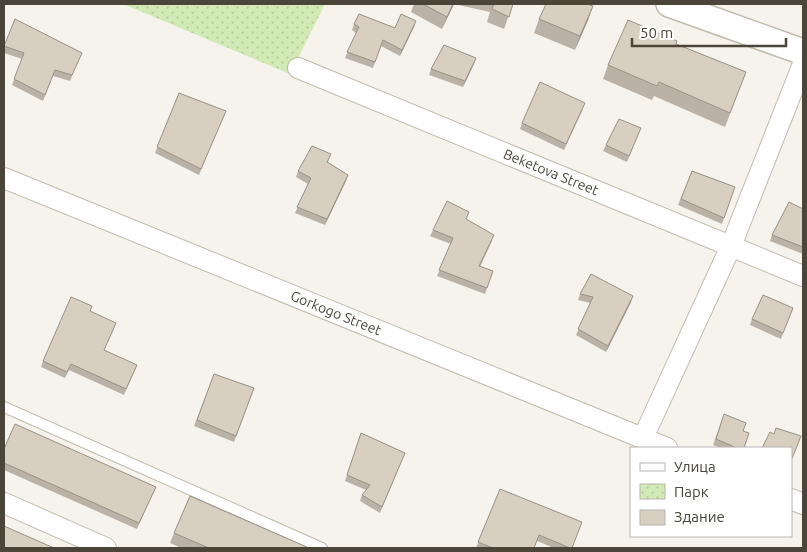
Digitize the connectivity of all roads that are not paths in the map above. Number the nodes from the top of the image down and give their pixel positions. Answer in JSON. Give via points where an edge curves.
{"nodes":[{"id":1,"x":669,"y":4,"type":"edge"},
{"id":2,"x":803,"y":52,"type":"edge"},
{"id":3,"x":803,"y":64,"type":"edge"},
{"id":4,"x":298,"y":68,"type":"dead end"},
{"id":5,"x":4,"y":178,"type":"edge"},
{"id":6,"x":731,"y":246,"type":"junction"},
{"id":7,"x":803,"y":276,"type":"edge"},
{"id":8,"x":4,"y":408,"type":"edge"},
{"id":9,"x":643,"y":438,"type":"junction"},
{"id":10,"x":665,"y":447,"type":"edge"},
{"id":11,"x":4,"y":503,"type":"edge"},
{"id":12,"x":106,"y":548,"type":"edge"},
{"id":13,"x":322,"y":548,"type":"edge"}],
"edges":[{"from":1,"to":2,"type":"street"},
{"from":3,"to":6,"type":"street"},
{"from":4,"to":6,"type":"street","name":"Beketova Street"},
{"from":5,"to":9,"type":"street","name":"Gorkogo Street"},
{"from":6,"to":7,"type":"street","name":"Beketova Street"},
{"from":6,"to":9,"type":"street"},
{"from":8,"to":13,"type":"lane"},
{"from":9,"to":10,"type":"street","name":"Gorkogo Street"},
{"from":11,"to":12,"type":"street"}]}
